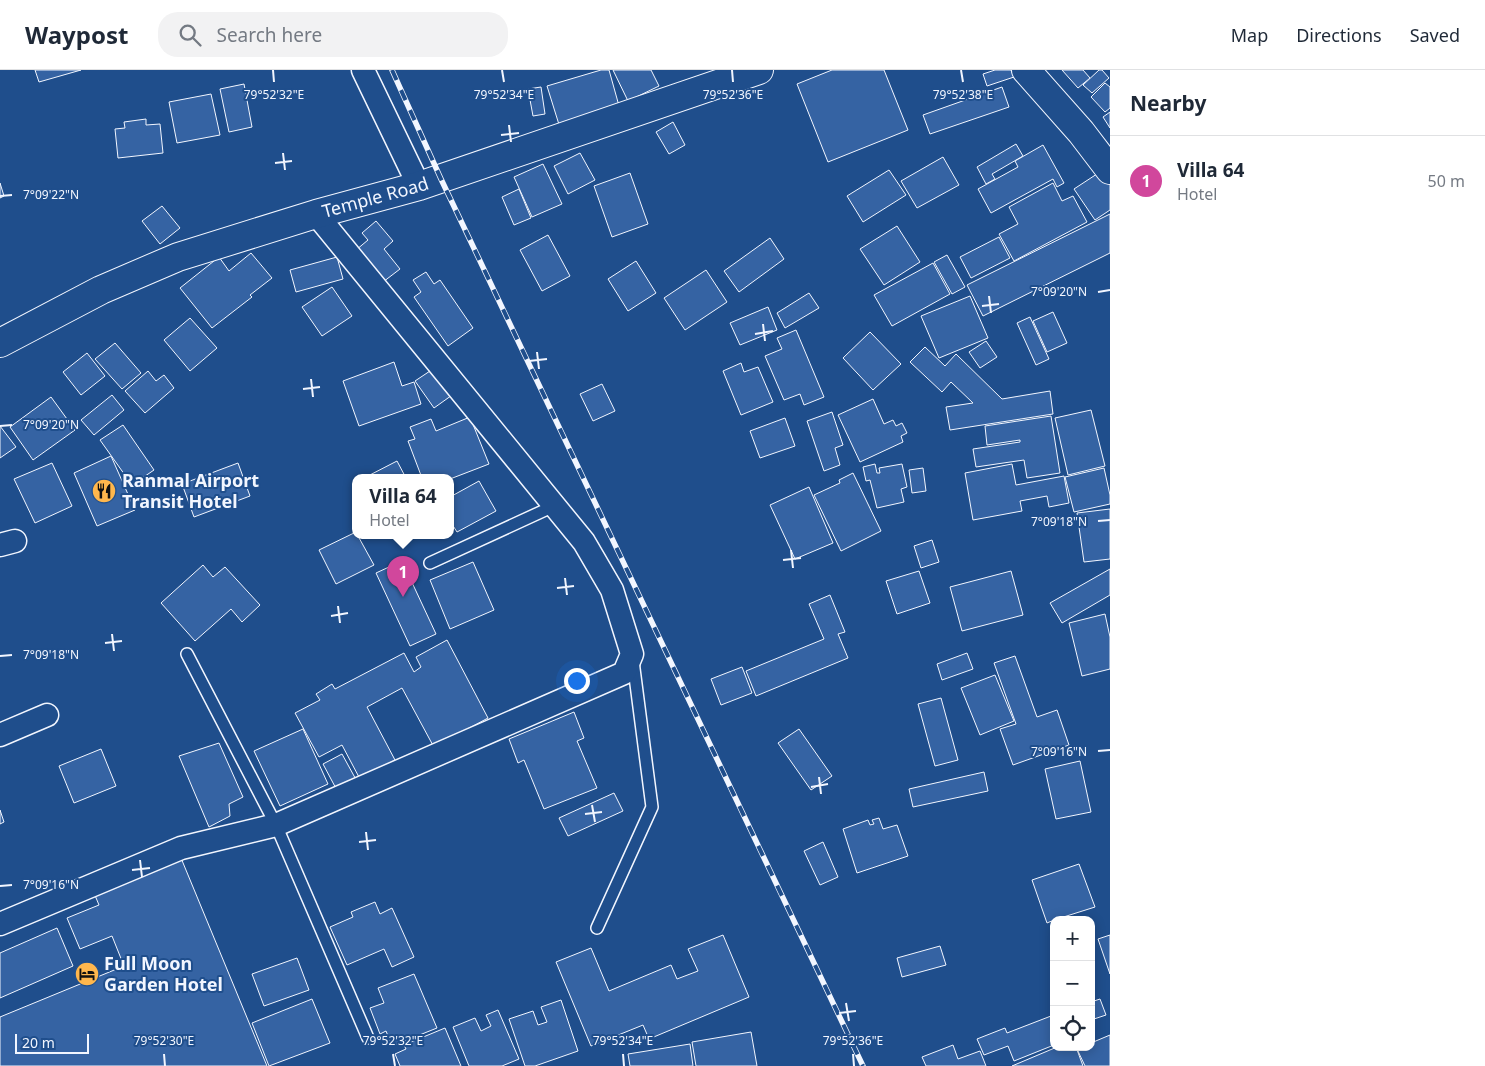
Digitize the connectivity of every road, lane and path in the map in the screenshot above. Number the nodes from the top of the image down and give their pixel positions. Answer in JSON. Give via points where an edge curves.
{"nodes":[{"id":1,"x":363,"y":70,"type":"edge"},
{"id":2,"x":759,"y":70,"type":"edge"},
{"id":3,"x":1026,"y":70,"type":"edge"},
{"id":4,"x":1110,"y":170,"type":"edge"},
{"id":5,"x":419,"y":186,"type":"junction"},
{"id":6,"x":316,"y":214,"type":"junction"},
{"id":7,"x":0,"y":343,"type":"edge"},
{"id":8,"x":554,"y":506,"type":"junction"},
{"id":9,"x":430,"y":563,"type":"dead end"},
{"id":10,"x":187,"y":654,"type":"dead end"},
{"id":11,"x":632,"y":654,"type":"junction"},
{"id":12,"x":47,"y":716,"type":"dead end"},
{"id":13,"x":0,"y":735,"type":"edge"},
{"id":14,"x":276,"y":825,"type":"junction"},
{"id":15,"x":0,"y":924,"type":"edge"},
{"id":16,"x":597,"y":928,"type":"dead end"},
{"id":17,"x":368,"y":1038,"type":"dead end"}],
"edges":[{"from":1,"to":5,"type":"street"},
{"from":2,"to":5,"type":"street","name":"Temple Road"},
{"from":3,"to":4,"type":"street"},
{"from":5,"to":6,"type":"street","name":"Temple Road"},
{"from":6,"to":7,"type":"street","name":"Temple Road","via":[[178,256],[101,290]]},
{"from":6,"to":8,"type":"street"},
{"from":8,"to":9,"type":"lane"},
{"from":8,"to":11,"type":"street","via":[[584,542],[612,590]]},
{"from":10,"to":14,"type":"lane"},
{"from":11,"to":14,"type":"street","via":[[624,673]]},
{"from":11,"to":16,"type":"lane","via":[[652,807]]},
{"from":12,"to":13,"type":"street"},
{"from":14,"to":15,"type":"street","via":[[181,848]]},
{"from":14,"to":17,"type":"lane"}]}
